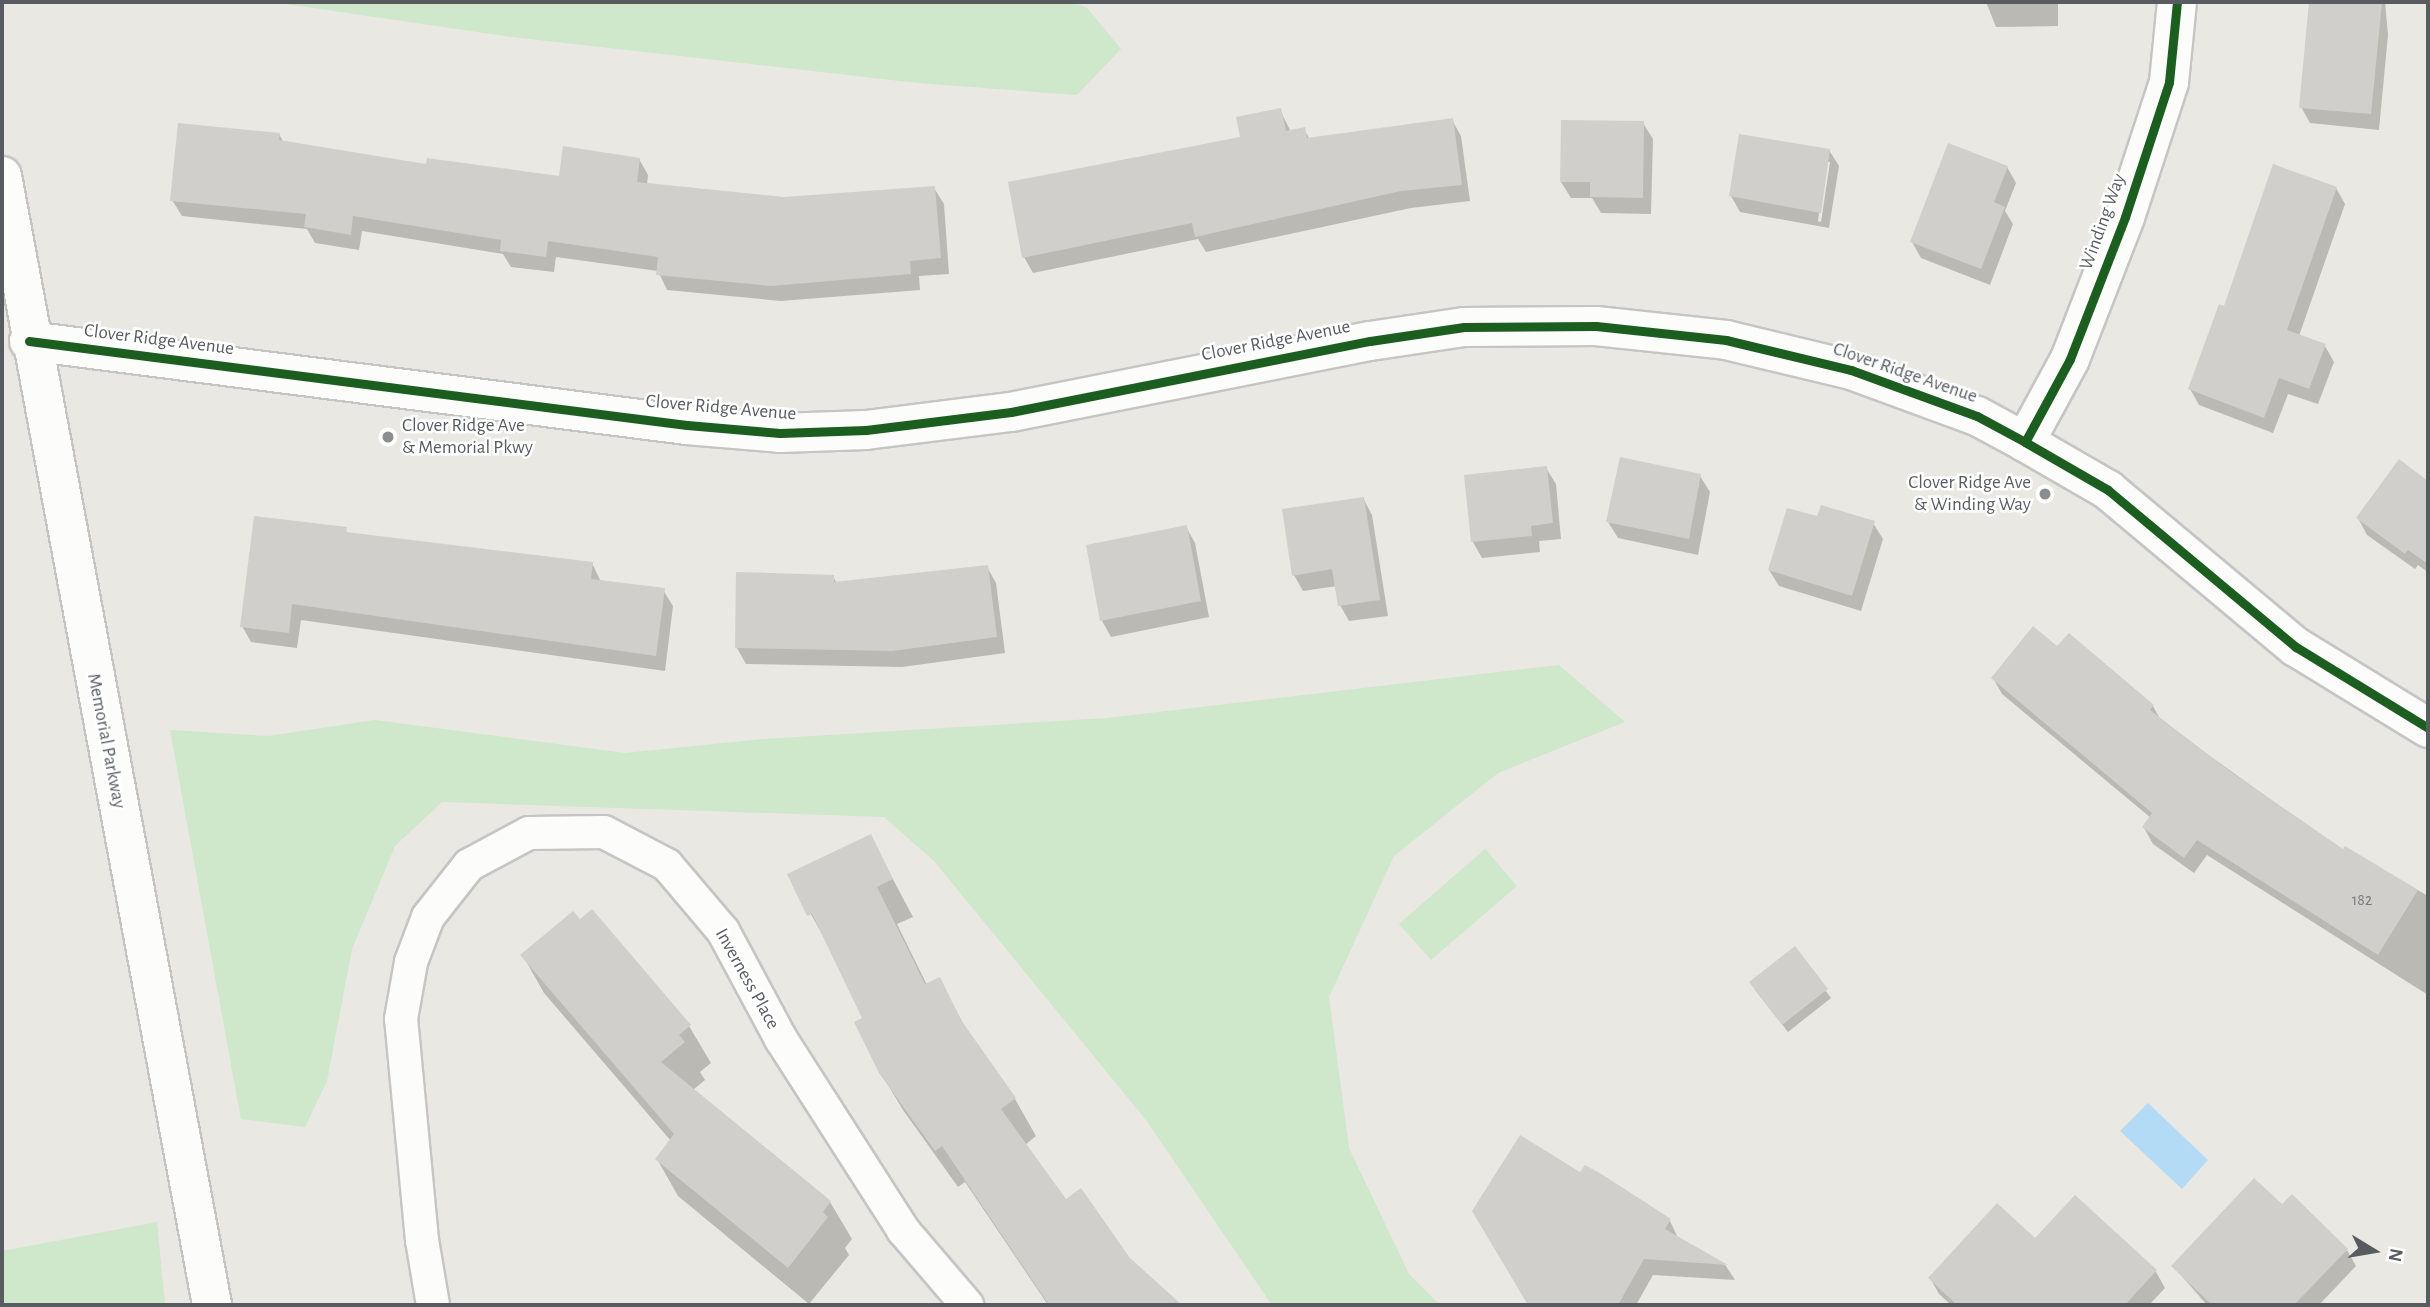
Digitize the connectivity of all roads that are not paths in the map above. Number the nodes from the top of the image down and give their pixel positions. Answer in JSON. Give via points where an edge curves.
{"nodes":[{"id":1,"x":2177,"y":2,"type":"edge"},
{"id":2,"x":2,"y":176,"type":"edge"},
{"id":3,"x":29,"y":341,"type":"junction"},
{"id":4,"x":2025,"y":442,"type":"junction"},
{"id":5,"x":2428,"y":728,"type":"edge"},
{"id":6,"x":212,"y":1305,"type":"edge"},
{"id":7,"x":433,"y":1305,"type":"edge"},
{"id":8,"x":967,"y":1305,"type":"edge"}],
"edges":[{"from":1,"to":4,"type":"street","name":"Winding Way","via":[[2169,82],[2125,217],[2070,359]]},
{"from":2,"to":3,"type":"street","name":"Memorial Parkway"},
{"from":3,"to":4,"type":"street","name":"Clover Ridge Avenue","via":[[780,433],[866,430],[1011,412],[1370,341],[1464,327],[1596,326],[1726,340],[1851,370],[1977,416]]},
{"from":3,"to":6,"type":"street","name":"Memorial Parkway"},
{"from":4,"to":5,"type":"street","name":"Clover Ridge Avenue","via":[[2108,490],[2295,647]]},
{"from":7,"to":8,"type":"lane","name":"Inverness Place","via":[[422,1240],[401,1019],[411,961],[428,917],[470,865],[529,833],[604,832],[667,865],[723,931],[781,1039],[888,1208]]}]}
